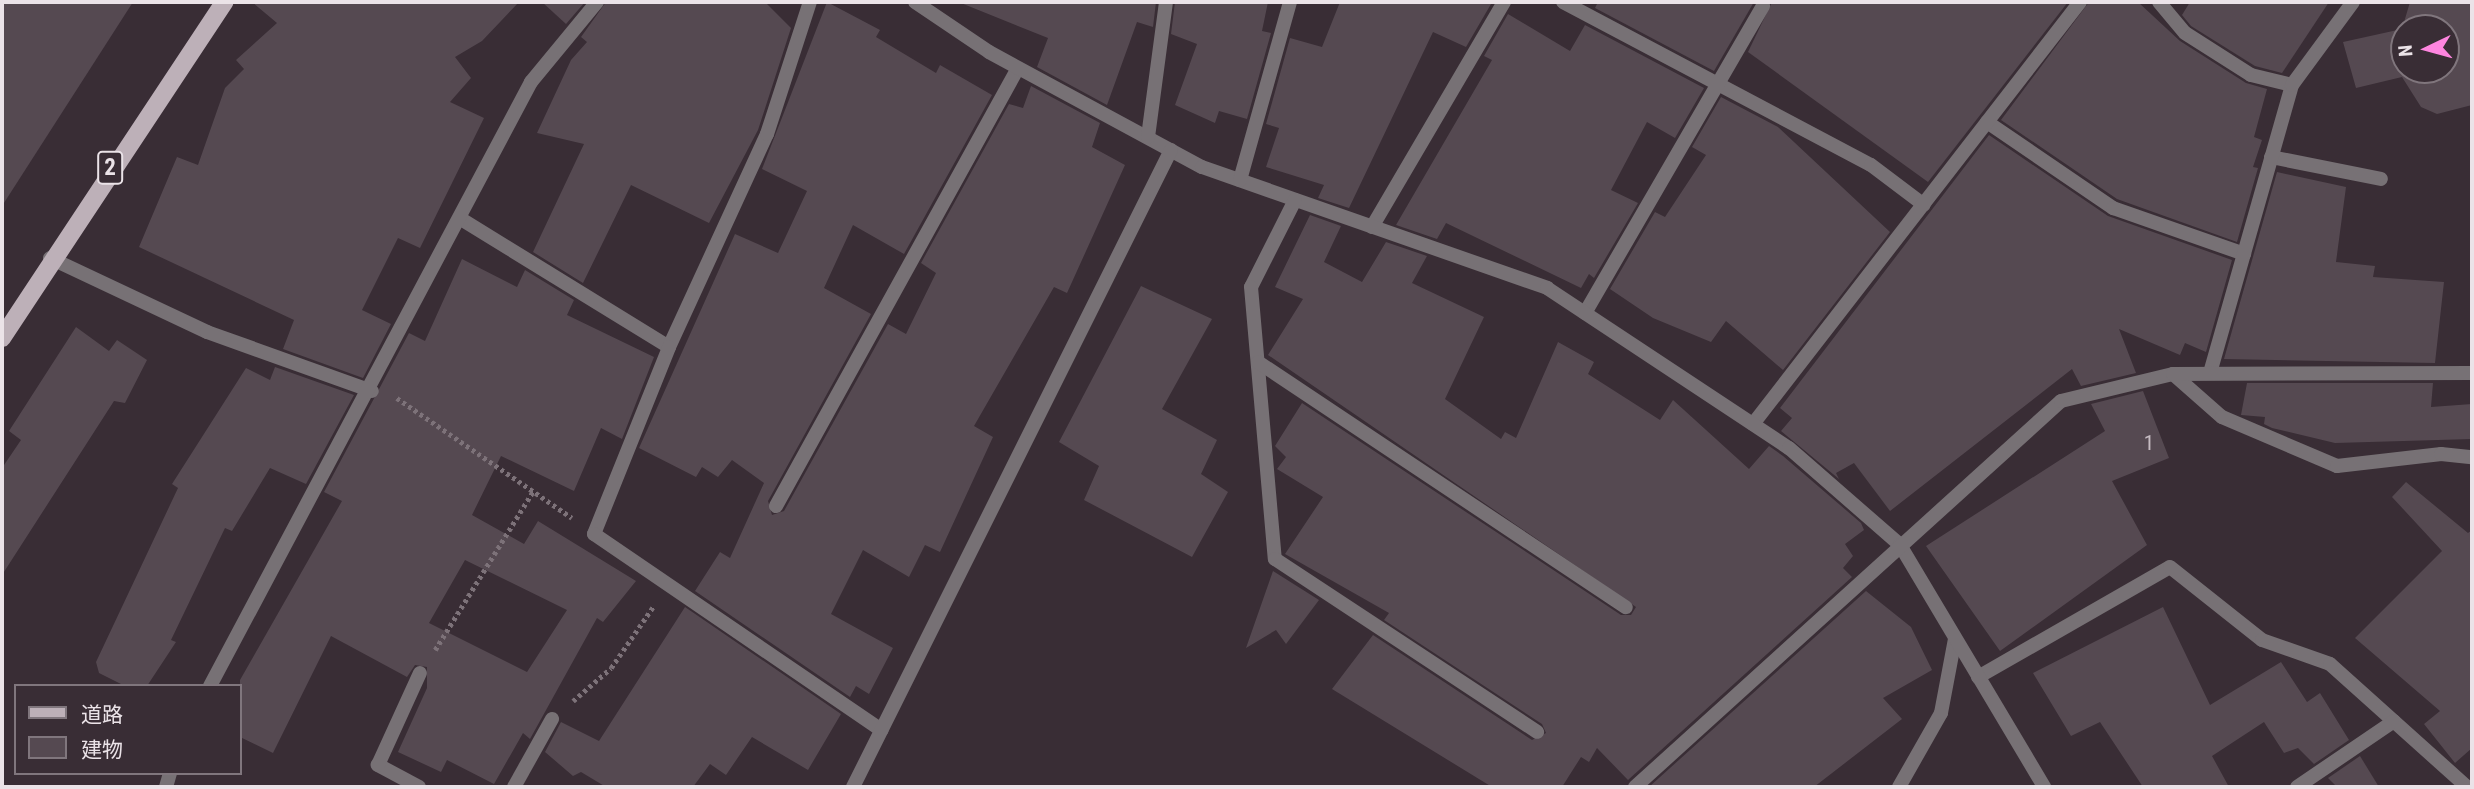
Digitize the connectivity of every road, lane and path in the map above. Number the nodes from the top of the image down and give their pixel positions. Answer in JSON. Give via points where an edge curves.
{"nodes":[{"id":1,"x":224,"y":2,"type":"edge"},
{"id":2,"x":597,"y":2,"type":"edge"},
{"id":3,"x":810,"y":2,"type":"edge"},
{"id":4,"x":915,"y":2,"type":"edge"},
{"id":5,"x":1166,"y":2,"type":"edge"},
{"id":6,"x":1290,"y":2,"type":"edge"},
{"id":7,"x":1504,"y":2,"type":"edge"},
{"id":8,"x":1563,"y":2,"type":"edge"},
{"id":9,"x":2080,"y":2,"type":"edge"},
{"id":10,"x":2159,"y":2,"type":"edge"},
{"id":11,"x":2353,"y":2,"type":"edge"},
{"id":12,"x":1763,"y":6,"type":"dead end"},
{"id":13,"x":1018,"y":68,"type":"junction"},
{"id":14,"x":1720,"y":81,"type":"junction"},
{"id":15,"x":2292,"y":85,"type":"junction"},
{"id":16,"x":1987,"y":122,"type":"junction"},
{"id":17,"x":1148,"y":138,"type":"junction"},
{"id":18,"x":1171,"y":150,"type":"junction"},
{"id":19,"x":2272,"y":158,"type":"junction"},
{"id":20,"x":2381,"y":179,"type":"dead end"},
{"id":21,"x":1240,"y":180,"type":"junction"},
{"id":22,"x":1295,"y":200,"type":"junction"},
{"id":23,"x":1924,"y":205,"type":"junction"},
{"id":24,"x":461,"y":219,"type":"junction"},
{"id":25,"x":1372,"y":227,"type":"junction"},
{"id":26,"x":2244,"y":254,"type":"junction"},
{"id":27,"x":50,"y":258,"type":"junction"},
{"id":28,"x":1585,"y":313,"type":"junction"},
{"id":29,"x":2,"y":338,"type":"edge"},
{"id":30,"x":670,"y":347,"type":"junction"},
{"id":31,"x":1258,"y":362,"type":"junction"},
{"id":32,"x":2210,"y":373,"type":"junction"},
{"id":33,"x":2472,"y":373,"type":"edge"},
{"id":34,"x":2173,"y":374,"type":"junction"},
{"id":35,"x":374,"y":387,"type":"junction"},
{"id":36,"x":1753,"y":424,"type":"junction"},
{"id":37,"x":2472,"y":457,"type":"edge"},
{"id":38,"x":534,"y":490,"type":"junction"},
{"id":39,"x":776,"y":506,"type":"dead end"},
{"id":40,"x":594,"y":534,"type":"junction"},
{"id":41,"x":1900,"y":545,"type":"junction"},
{"id":42,"x":666,"y":585,"type":"junction"},
{"id":43,"x":1626,"y":607,"type":"dead end"},
{"id":44,"x":1955,"y":639,"type":"junction"},
{"id":45,"x":420,"y":673,"type":"joint"},
{"id":46,"x":1978,"y":677,"type":"junction"},
{"id":47,"x":211,"y":684,"type":"edge"},
{"id":48,"x":552,"y":719,"type":"joint"},
{"id":49,"x":2394,"y":721,"type":"junction"},
{"id":50,"x":881,"y":730,"type":"junction"},
{"id":51,"x":1536,"y":732,"type":"dead end"},
{"id":52,"x":419,"y":787,"type":"edge"},
{"id":53,"x":514,"y":787,"type":"edge"},
{"id":54,"x":853,"y":787,"type":"edge"},
{"id":55,"x":1635,"y":787,"type":"edge"},
{"id":56,"x":1899,"y":787,"type":"edge"},
{"id":57,"x":2044,"y":787,"type":"edge"},
{"id":58,"x":2297,"y":787,"type":"edge"},
{"id":59,"x":2467,"y":787,"type":"edge"}],
"edges":[{"from":1,"to":27,"type":"main road","number":"2"},
{"from":2,"to":24,"type":"street","via":[[531,82]]},
{"from":3,"to":30,"type":"street","via":[[767,134]]},
{"from":4,"to":13,"type":"street"},
{"from":5,"to":17,"type":"street","via":[[1159,18]]},
{"from":6,"to":21,"type":"street"},
{"from":7,"to":25,"type":"street"},
{"from":8,"to":14,"type":"street"},
{"from":9,"to":16,"type":"street"},
{"from":10,"to":15,"type":"street","via":[[2185,33],[2240,68]]},
{"from":11,"to":15,"type":"street"},
{"from":12,"to":14,"type":"street"},
{"from":13,"to":17,"type":"street"},
{"from":13,"to":39,"type":"street"},
{"from":14,"to":23,"type":"street","via":[[1871,165]]},
{"from":14,"to":28,"type":"street"},
{"from":15,"to":19,"type":"street"},
{"from":16,"to":23,"type":"street"},
{"from":16,"to":26,"type":"street","via":[[2113,208]]},
{"from":17,"to":18,"type":"street"},
{"from":18,"to":21,"type":"street"},
{"from":18,"to":50,"type":"street"},
{"from":19,"to":20,"type":"street"},
{"from":19,"to":26,"type":"street"},
{"from":21,"to":22,"type":"street"},
{"from":22,"to":25,"type":"street"},
{"from":22,"to":31,"type":"street","via":[[1251,287]]},
{"from":23,"to":36,"type":"street"},
{"from":24,"to":30,"type":"street"},
{"from":24,"to":35,"type":"street"},
{"from":25,"to":28,"type":"street","via":[[1547,288]]},
{"from":26,"to":32,"type":"street"},
{"from":27,"to":29,"type":"main road","number":"2"},
{"from":27,"to":35,"type":"street","via":[[207,332]]},
{"from":28,"to":36,"type":"street"},
{"from":30,"to":40,"type":"street"},
{"from":31,"to":43,"type":"street"},
{"from":31,"to":51,"type":"street","via":[[1275,559]]},
{"from":32,"to":33,"type":"street"},
{"from":32,"to":34,"type":"street"},
{"from":34,"to":37,"type":"street","via":[[2222,417],[2337,466],[2441,454]]},
{"from":34,"to":41,"type":"street","via":[[2061,401]]},
{"from":35,"to":38,"type":"path"},
{"from":35,"to":47,"type":"street"},
{"from":36,"to":41,"type":"street"},
{"from":38,"to":40,"type":"path"},
{"from":38,"to":45,"type":"path"},
{"from":40,"to":42,"type":"street"},
{"from":41,"to":44,"type":"street"},
{"from":41,"to":55,"type":"street"},
{"from":42,"to":48,"type":"path","via":[[618,660]]},
{"from":42,"to":50,"type":"street"},
{"from":44,"to":46,"type":"street"},
{"from":44,"to":56,"type":"street","via":[[1941,713]]},
{"from":45,"to":52,"type":"street","via":[[378,765]]},
{"from":46,"to":49,"type":"street","via":[[2170,567],[2262,640],[2330,664]]},
{"from":46,"to":57,"type":"street"},
{"from":48,"to":53,"type":"street"},
{"from":49,"to":58,"type":"street"},
{"from":49,"to":59,"type":"street"},
{"from":50,"to":54,"type":"street"}]}
